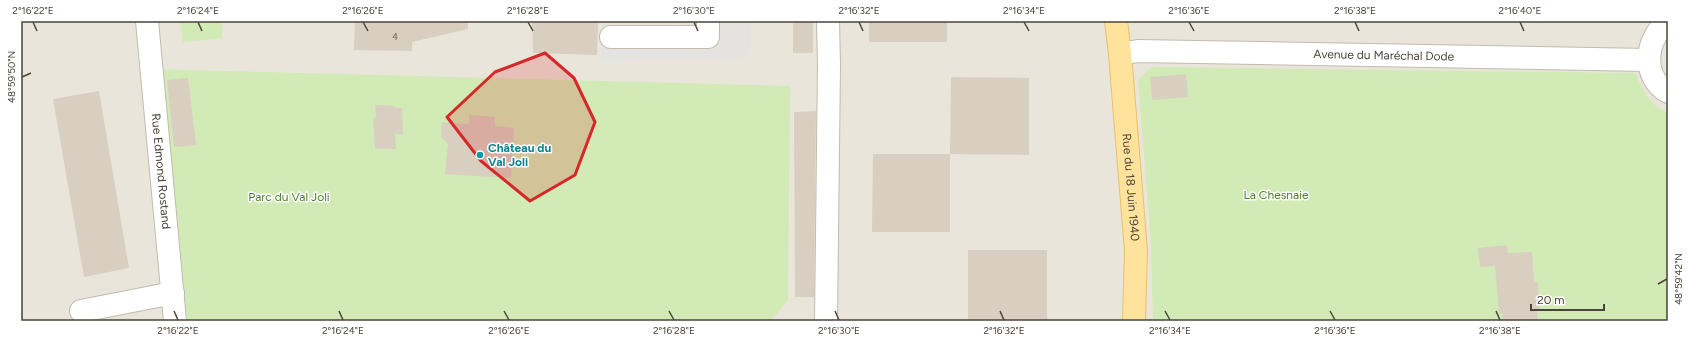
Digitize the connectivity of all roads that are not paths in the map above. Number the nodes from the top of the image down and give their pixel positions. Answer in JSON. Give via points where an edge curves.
{"nodes":[{"id":1,"x":147,"y":21,"type":"edge"},
{"id":2,"x":708,"y":21,"type":"edge"},
{"id":3,"x":828,"y":21,"type":"edge"},
{"id":4,"x":1116,"y":21,"type":"edge"},
{"id":5,"x":1668,"y":22,"type":"edge"},
{"id":6,"x":611,"y":37,"type":"dead end"},
{"id":7,"x":1120,"y":54,"type":"junction"},
{"id":8,"x":1648,"y":60,"type":"junction"},
{"id":9,"x":1668,"y":92,"type":"edge"},
{"id":10,"x":173,"y":293,"type":"junction"},
{"id":11,"x":81,"y":311,"type":"dead end"},
{"id":12,"x":175,"y":321,"type":"edge"},
{"id":13,"x":826,"y":321,"type":"edge"},
{"id":14,"x":1134,"y":321,"type":"edge"}],
"edges":[{"from":1,"to":10,"type":"street","name":"Rue Edmond Rostand"},
{"from":2,"to":6,"type":"street","via":[[708,37]]},
{"from":3,"to":13,"type":"street"},
{"from":4,"to":7,"type":"main road","name":"Rue du 18 Juin 1940"},
{"from":5,"to":8,"type":"street","via":[[1652,40]]},
{"from":7,"to":8,"type":"street","name":"Avenue du Maréchal Dode","via":[[1138,51]]},
{"from":7,"to":14,"type":"main road","name":"Rue du 18 Juin 1940","via":[[1136,251]]},
{"from":8,"to":9,"type":"street","via":[[1651,73],[1659,86]]},
{"from":10,"to":11,"type":"street"},
{"from":10,"to":12,"type":"street","name":"Rue Edmond Rostand"}]}
